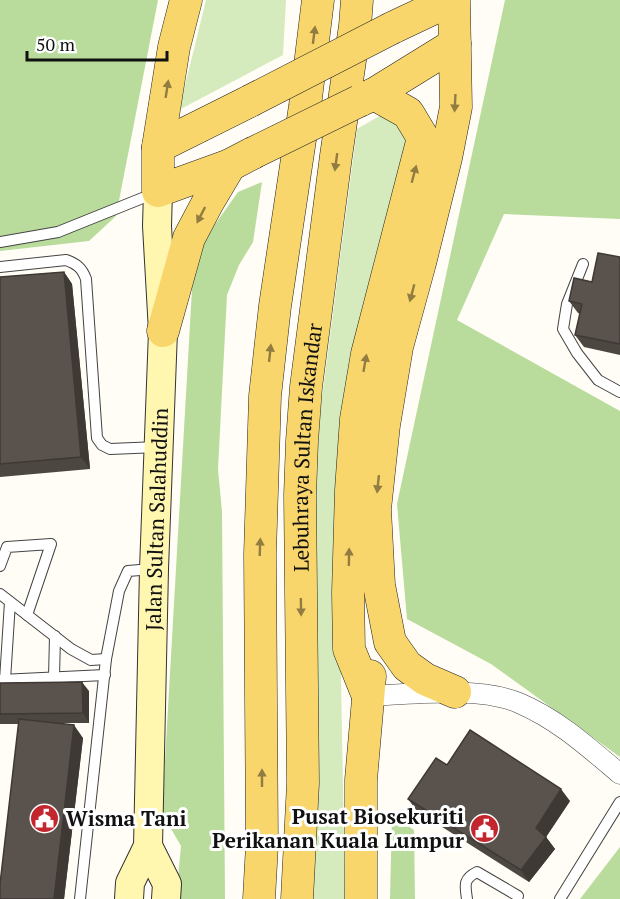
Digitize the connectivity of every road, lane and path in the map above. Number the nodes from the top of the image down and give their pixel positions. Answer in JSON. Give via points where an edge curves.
{"nodes":[{"id":1,"x":186,"y":0,"type":"edge"},
{"id":2,"x":318,"y":0,"type":"edge"},
{"id":3,"x":357,"y":0,"type":"edge"},
{"id":4,"x":453,"y":0,"type":"edge"},
{"id":5,"x":455,"y":44,"type":"junction"},
{"id":6,"x":367,"y":97,"type":"junction"},
{"id":7,"x":158,"y":147,"type":"junction"},
{"id":8,"x":242,"y":159,"type":"junction"},
{"id":9,"x":158,"y":191,"type":"junction"},
{"id":10,"x":0,"y":242,"type":"edge"},
{"id":11,"x":583,"y":264,"type":"dead end"},
{"id":12,"x":0,"y":267,"type":"edge"},
{"id":13,"x":163,"y":331,"type":"junction"},
{"id":14,"x":620,"y":392,"type":"edge"},
{"id":15,"x":159,"y":447,"type":"junction"},
{"id":16,"x":0,"y":566,"type":"edge"},
{"id":17,"x":154,"y":569,"type":"junction"},
{"id":18,"x":379,"y":585,"type":"junction"},
{"id":19,"x":0,"y":594,"type":"edge"},
{"id":20,"x":10,"y":602,"type":"junction"},
{"id":21,"x":27,"y":615,"type":"junction"},
{"id":22,"x":5,"y":616,"type":"edge"},
{"id":23,"x":55,"y":636,"type":"junction"},
{"id":24,"x":106,"y":659,"type":"junction"},
{"id":25,"x":105,"y":675,"type":"junction"},
{"id":26,"x":54,"y":677,"type":"junction"},
{"id":27,"x":3,"y":680,"type":"edge"},
{"id":28,"x":455,"y":692,"type":"junction"},
{"id":29,"x":369,"y":696,"type":"junction"},
{"id":30,"x":620,"y":774,"type":"edge"},
{"id":31,"x":620,"y":802,"type":"edge"},
{"id":32,"x":148,"y":846,"type":"junction"},
{"id":33,"x":518,"y":896,"type":"dead end"},
{"id":34,"x":80,"y":899,"type":"edge"},
{"id":35,"x":129,"y":899,"type":"edge"},
{"id":36,"x":166,"y":899,"type":"edge"},
{"id":37,"x":259,"y":899,"type":"edge"},
{"id":38,"x":297,"y":899,"type":"edge"},
{"id":39,"x":361,"y":899,"type":"edge"},
{"id":40,"x":467,"y":899,"type":"edge"},
{"id":41,"x":560,"y":899,"type":"edge"}],
"edges":[{"from":7,"to":1,"type":"main road","one_way":true},
{"from":37,"to":2,"type":"main road","name":"Lebuhraya Sultan Iskandar","one_way":true,"via":[[260,554],[265,396]]},
{"from":3,"to":38,"type":"main road","name":"Lebuhraya Sultan Iskandar","one_way":true,"via":[[302,441],[303,783]]},
{"from":4,"to":5,"type":"main road"},
{"from":4,"to":7,"type":"main road","bridge":true},
{"from":5,"to":6,"type":"main road"},
{"from":5,"to":18,"type":"main road","one_way":true,"via":[[456,107],[398,347],[384,425],[375,509]]},
{"from":6,"to":8,"type":"main road","bridge":true},
{"from":29,"to":6,"type":"main road","one_way":true,"via":[[350,649],[348,593],[356,419],[367,354],[423,138],[408,113]]},
{"from":7,"to":9,"type":"main road"},
{"from":8,"to":9,"type":"main road"},
{"from":8,"to":13,"type":"main road","one_way":true,"via":[[208,202],[189,238]]},
{"from":9,"to":10,"type":"lane","via":[[58,232]]},
{"from":9,"to":13,"type":"street","name":"Jalan Sultan Salahuddin"},
{"from":11,"to":14,"type":"lane","via":[[567,304],[563,329],[598,380]]},
{"from":12,"to":15,"type":"lane","via":[[66,260],[82,269],[86,279],[97,438],[110,449]]},
{"from":13,"to":15,"type":"street","name":"Jalan Sultan Salahuddin"},
{"from":15,"to":17,"type":"street","name":"Jalan Sultan Salahuddin"},
{"from":16,"to":21,"type":"lane","via":[[7,547],[51,544]]},
{"from":17,"to":24,"type":"lane","via":[[128,571],[119,591]]},
{"from":17,"to":32,"type":"street","name":"Jalan Sultan Salahuddin"},
{"from":18,"to":28,"type":"main road","via":[[390,642],[399,655],[424,679]]},
{"from":18,"to":29,"type":"main road"},
{"from":19,"to":20,"type":"lane"},
{"from":20,"to":21,"type":"lane"},
{"from":20,"to":22,"type":"lane"},
{"from":21,"to":23,"type":"lane"},
{"from":22,"to":27,"type":"lane"},
{"from":23,"to":24,"type":"lane","via":[[91,660]]},
{"from":23,"to":26,"type":"lane"},
{"from":24,"to":25,"type":"lane"},
{"from":25,"to":26,"type":"lane"},
{"from":25,"to":34,"type":"lane"},
{"from":26,"to":27,"type":"lane"},
{"from":28,"to":29,"type":"street"},
{"from":28,"to":30,"type":"street","via":[[493,695],[517,702],[573,735]]},
{"from":29,"to":39,"type":"main road","via":[[361,780]]},
{"from":31,"to":41,"type":"lane"},
{"from":32,"to":35,"type":"street","name":"Jalan Sultan Salahuddin","via":[[130,883]]},
{"from":32,"to":36,"type":"street","name":"Jalan Sultan Salahuddin","via":[[167,884]]},
{"from":33,"to":40,"type":"lane","via":[[477,872],[465,884]]}]}
